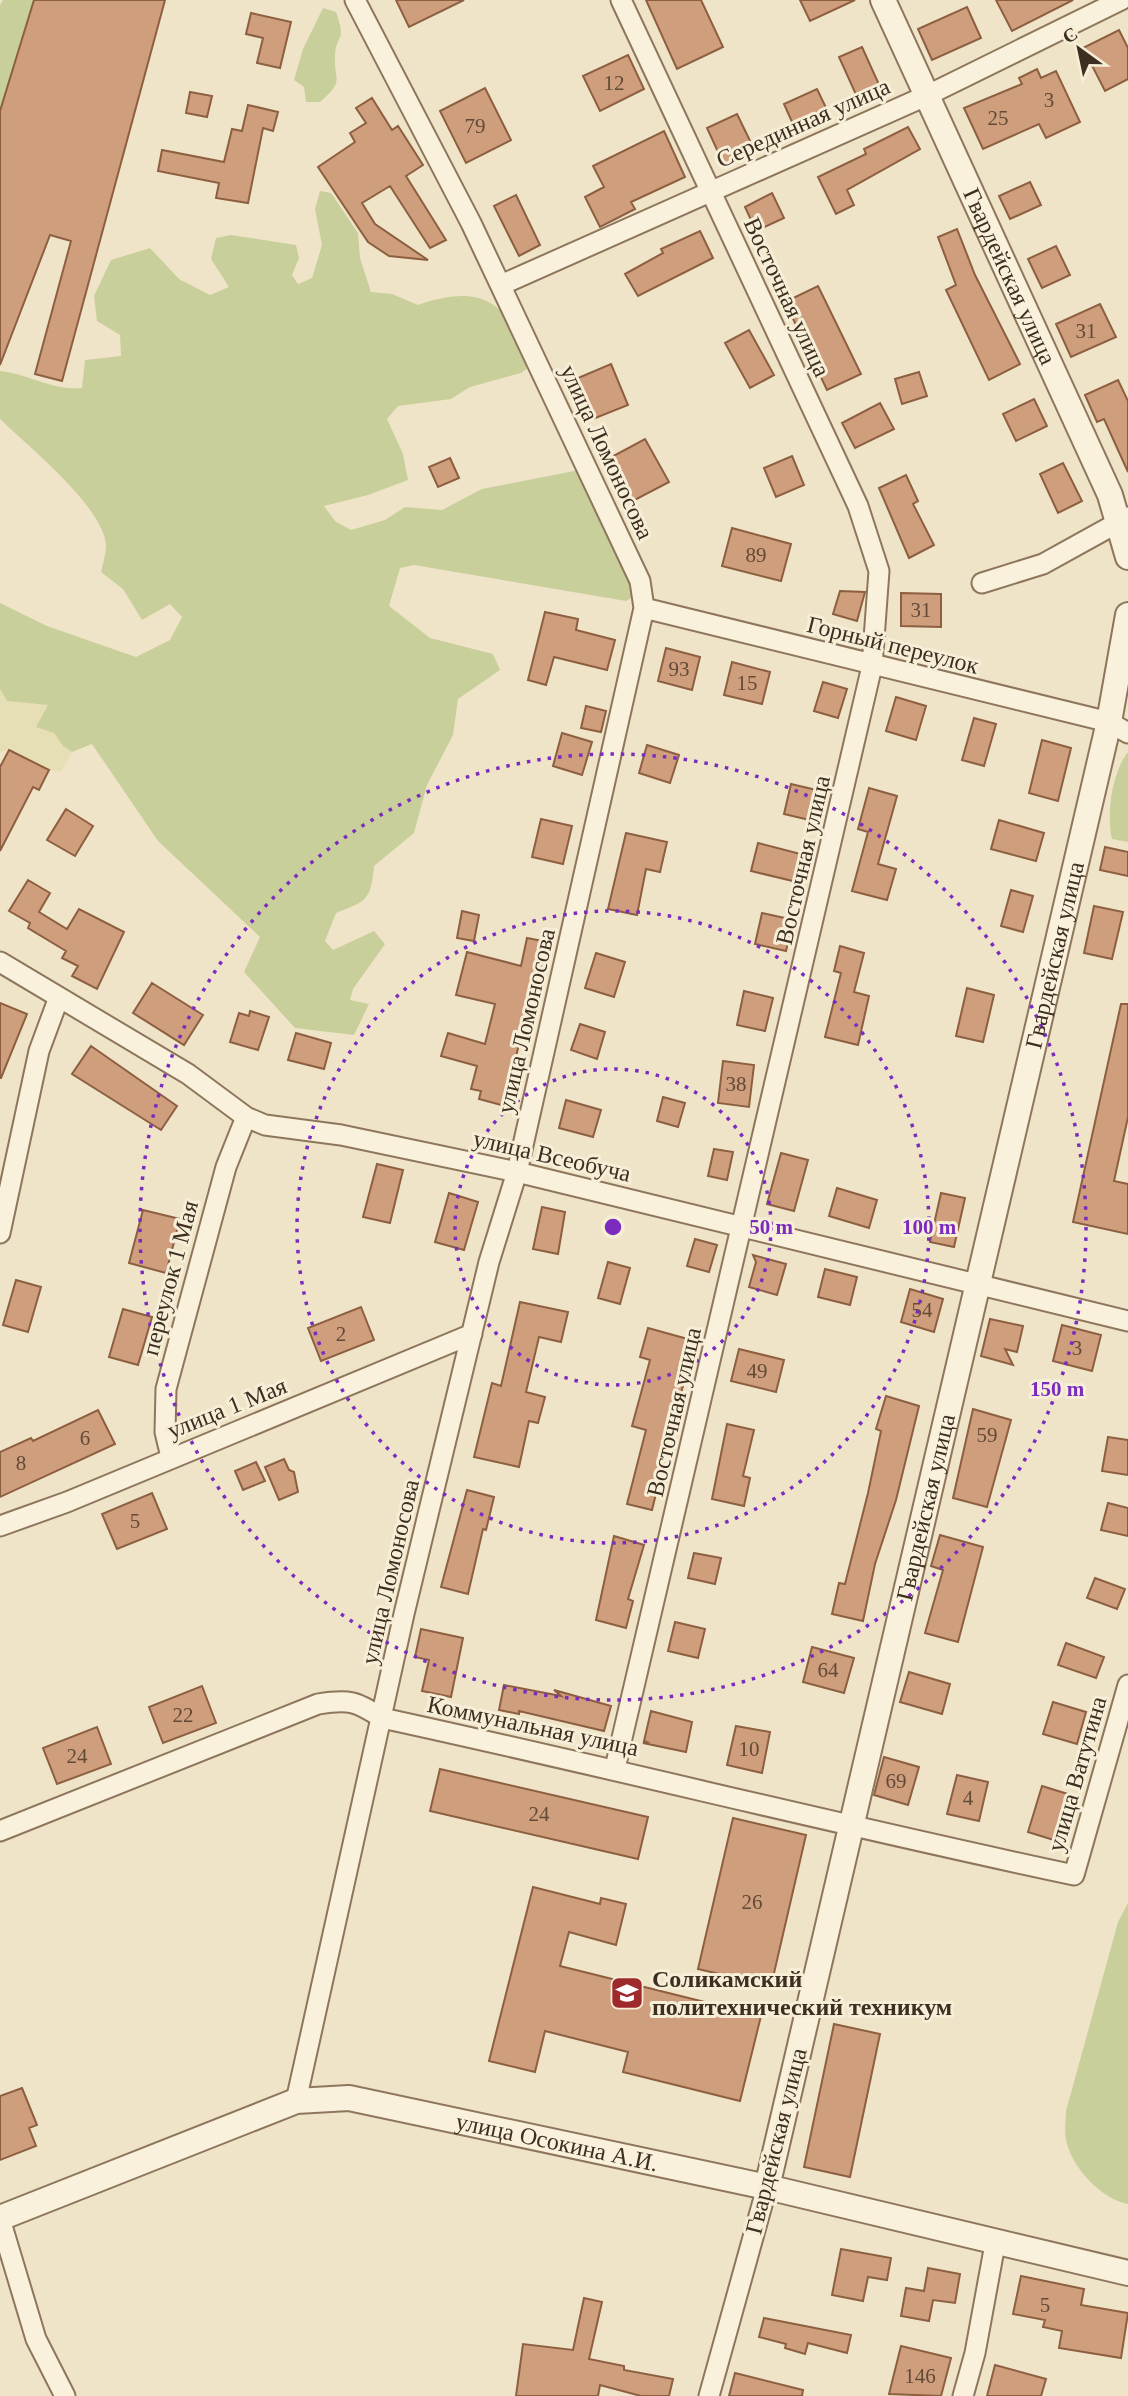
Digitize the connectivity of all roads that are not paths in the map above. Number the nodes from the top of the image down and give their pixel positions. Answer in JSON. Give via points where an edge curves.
{"nodes":[{"id":1,"x":355,"y":0,"type":"edge"},
{"id":2,"x":621,"y":0,"type":"edge"},
{"id":3,"x":883,"y":0,"type":"edge"},
{"id":4,"x":1121,"y":0,"type":"edge"},
{"id":5,"x":928,"y":95,"type":"junction"},
{"id":6,"x":710,"y":190,"type":"junction"},
{"id":7,"x":501,"y":285,"type":"junction"},
{"id":8,"x":1123,"y":520,"type":"edge"},
{"id":9,"x":1128,"y":557,"type":"edge"},
{"id":10,"x":982,"y":583,"type":"dead end"},
{"id":11,"x":644,"y":608,"type":"junction"},
{"id":12,"x":1128,"y":615,"type":"edge"},
{"id":13,"x":872,"y":666,"type":"junction"},
{"id":14,"x":1119,"y":728,"type":"edge"},
{"id":15,"x":0,"y":962,"type":"edge"},
{"id":16,"x":59,"y":998,"type":"junction"},
{"id":17,"x":246,"y":1117,"type":"junction"},
{"id":18,"x":517,"y":1172,"type":"junction"},
{"id":19,"x":744,"y":1225,"type":"junction"},
{"id":20,"x":0,"y":1233,"type":"edge"},
{"id":21,"x":978,"y":1282,"type":"junction"},
{"id":22,"x":1128,"y":1321,"type":"edge"},
{"id":23,"x":472,"y":1334,"type":"junction"},
{"id":24,"x":171,"y":1457,"type":"junction"},
{"id":25,"x":0,"y":1526,"type":"edge"},
{"id":26,"x":1128,"y":1685,"type":"edge"},
{"id":27,"x":382,"y":1718,"type":"junction"},
{"id":28,"x":615,"y":1768,"type":"junction"},
{"id":29,"x":850,"y":1827,"type":"junction"},
{"id":30,"x":0,"y":1831,"type":"edge"},
{"id":31,"x":1074,"y":1875,"type":"joint"},
{"id":32,"x":296,"y":2101,"type":"junction"},
{"id":33,"x":767,"y":2187,"type":"junction"},
{"id":34,"x":0,"y":2218,"type":"edge"},
{"id":35,"x":995,"y":2244,"type":"junction"},
{"id":36,"x":1128,"y":2273,"type":"edge"},
{"id":37,"x":65,"y":2396,"type":"edge"},
{"id":38,"x":709,"y":2396,"type":"edge"},
{"id":39,"x":963,"y":2396,"type":"edge"}],
"edges":[{"from":1,"to":7,"type":"street","name":"улица Ломоносова"},
{"from":2,"to":6,"type":"street","name":"Восточная улица"},
{"from":3,"to":5,"type":"street","name":"Гвардейская улица"},
{"from":4,"to":5,"type":"street","name":"Серединная улица"},
{"from":5,"to":6,"type":"street","name":"Серединная улица"},
{"from":5,"to":8,"type":"street","name":"Гвардейская улица"},
{"from":6,"to":7,"type":"street","name":"Серединная улица"},
{"from":6,"to":13,"type":"street","name":"Восточная улица","via":[[858,506],[878,571]]},
{"from":7,"to":11,"type":"street","name":"улица Ломоносова","via":[[640,581]]},
{"from":8,"to":9,"type":"street","name":"Гвардейская улица"},
{"from":8,"to":10,"type":"street","via":[[1043,564]]},
{"from":11,"to":13,"type":"street","name":"Горный переулок"},
{"from":11,"to":18,"type":"street","name":"улица Ломоносова"},
{"from":12,"to":14,"type":"street","name":"Гвардейская улица"},
{"from":13,"to":14,"type":"street","name":"Горный переулок"},
{"from":13,"to":19,"type":"street","name":"Восточная улица"},
{"from":14,"to":21,"type":"street","name":"Гвардейская улица"},
{"from":15,"to":16,"type":"street","name":"улица Всеобуча"},
{"from":16,"to":17,"type":"street","name":"улица Всеобуча","via":[[188,1074]]},
{"from":16,"to":20,"type":"street","via":[[39,1051]]},
{"from":17,"to":18,"type":"street","name":"улица Всеобуча","via":[[265,1125],[341,1135]]},
{"from":17,"to":24,"type":"street","name":"переулок 1 Мая","via":[[226,1167],[166,1389],[165,1432]]},
{"from":18,"to":19,"type":"street","name":"улица Всеобуча"},
{"from":18,"to":23,"type":"street","name":"улица Ломоносова"},
{"from":19,"to":21,"type":"street","name":"улица Всеобуча"},
{"from":19,"to":28,"type":"street","name":"Восточная улица"},
{"from":21,"to":22,"type":"street","name":"улица Всеобуча"},
{"from":21,"to":29,"type":"street","name":"Гвардейская улица"},
{"from":23,"to":24,"type":"street","name":"улица 1 Мая"},
{"from":23,"to":27,"type":"street","name":"улица Ломоносова"},
{"from":24,"to":25,"type":"street","name":"улица 1 Мая"},
{"from":26,"to":31,"type":"street","name":"улица Ватутина"},
{"from":27,"to":28,"type":"street","name":"Коммунальная улица"},
{"from":27,"to":30,"type":"street","name":"Коммунальная улица","via":[[358,1702],[318,1704]]},
{"from":27,"to":32,"type":"street","name":"улица Ломоносова"},
{"from":28,"to":29,"type":"street","name":"Коммунальная улица"},
{"from":29,"to":31,"type":"street","name":"Коммунальная улица"},
{"from":29,"to":33,"type":"street","name":"Гвардейская улица"},
{"from":32,"to":33,"type":"street","name":"улица Осокина А.И.","via":[[349,2098]]},
{"from":32,"to":34,"type":"street","name":"улица Осокина А.И."},
{"from":33,"to":35,"type":"street","name":"улица Осокина А.И."},
{"from":33,"to":38,"type":"street","name":"Гвардейская улица"},
{"from":34,"to":37,"type":"street","via":[[36,2339]]},
{"from":35,"to":36,"type":"street","name":"улица Осокина А.И."},
{"from":35,"to":39,"type":"street"}]}
